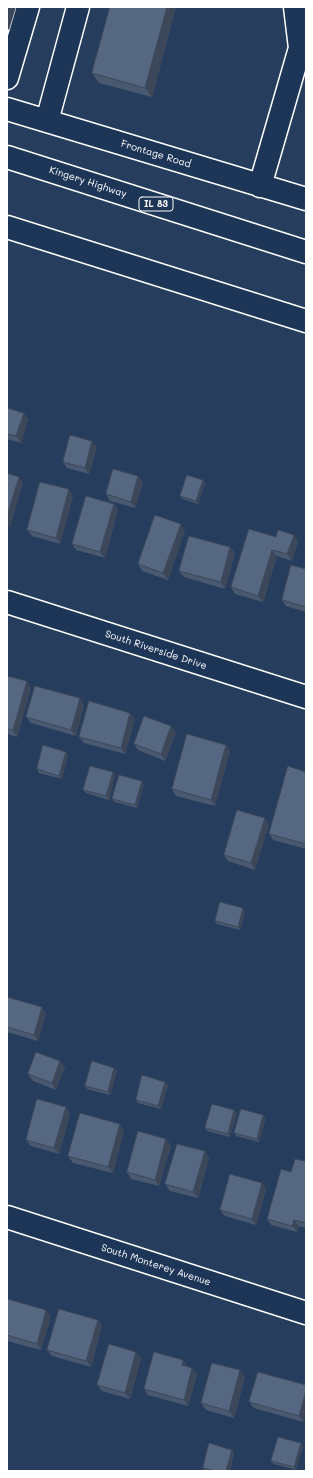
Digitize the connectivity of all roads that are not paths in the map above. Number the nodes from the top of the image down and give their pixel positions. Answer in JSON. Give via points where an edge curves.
{"nodes":[{"id":1,"x":28,"y":7,"type":"edge"},
{"id":2,"x":78,"y":7,"type":"edge"},
{"id":3,"x":295,"y":7,"type":"edge"},
{"id":4,"x":10,"y":55,"type":"edge"},
{"id":5,"x":7,"y":78,"type":"edge"},
{"id":6,"x":7,"y":109,"type":"edge"},
{"id":7,"x":47,"y":121,"type":"junction"},
{"id":8,"x":7,"y":157,"type":"edge"},
{"id":9,"x":260,"y":186,"type":"junction"},
{"id":10,"x":306,"y":199,"type":"edge"},
{"id":11,"x":7,"y":227,"type":"edge"},
{"id":12,"x":306,"y":252,"type":"edge"},
{"id":13,"x":306,"y":321,"type":"edge"},
{"id":14,"x":7,"y":602,"type":"edge"},
{"id":15,"x":306,"y":697,"type":"edge"},
{"id":16,"x":7,"y":1218,"type":"edge"},
{"id":17,"x":306,"y":1313,"type":"edge"}],
"edges":[{"from":1,"to":4,"type":"main road"},
{"from":2,"to":7,"type":"main road"},
{"from":3,"to":9,"type":"main road","via":[[300,48]]},
{"from":4,"to":5,"type":"main road"},
{"from":6,"to":7,"type":"main road","name":"Frontage Road"},
{"from":7,"to":9,"type":"main road","name":"Frontage Road"},
{"from":8,"to":12,"type":"main road","name":"Kingery Highway","number":"IL 83"},
{"from":9,"to":10,"type":"main road","name":"Frontage Road"},
{"from":11,"to":13,"type":"main road"},
{"from":14,"to":15,"type":"main road","name":"South Riverside Drive"},
{"from":16,"to":17,"type":"main road","name":"South Monterey Avenue"}]}
